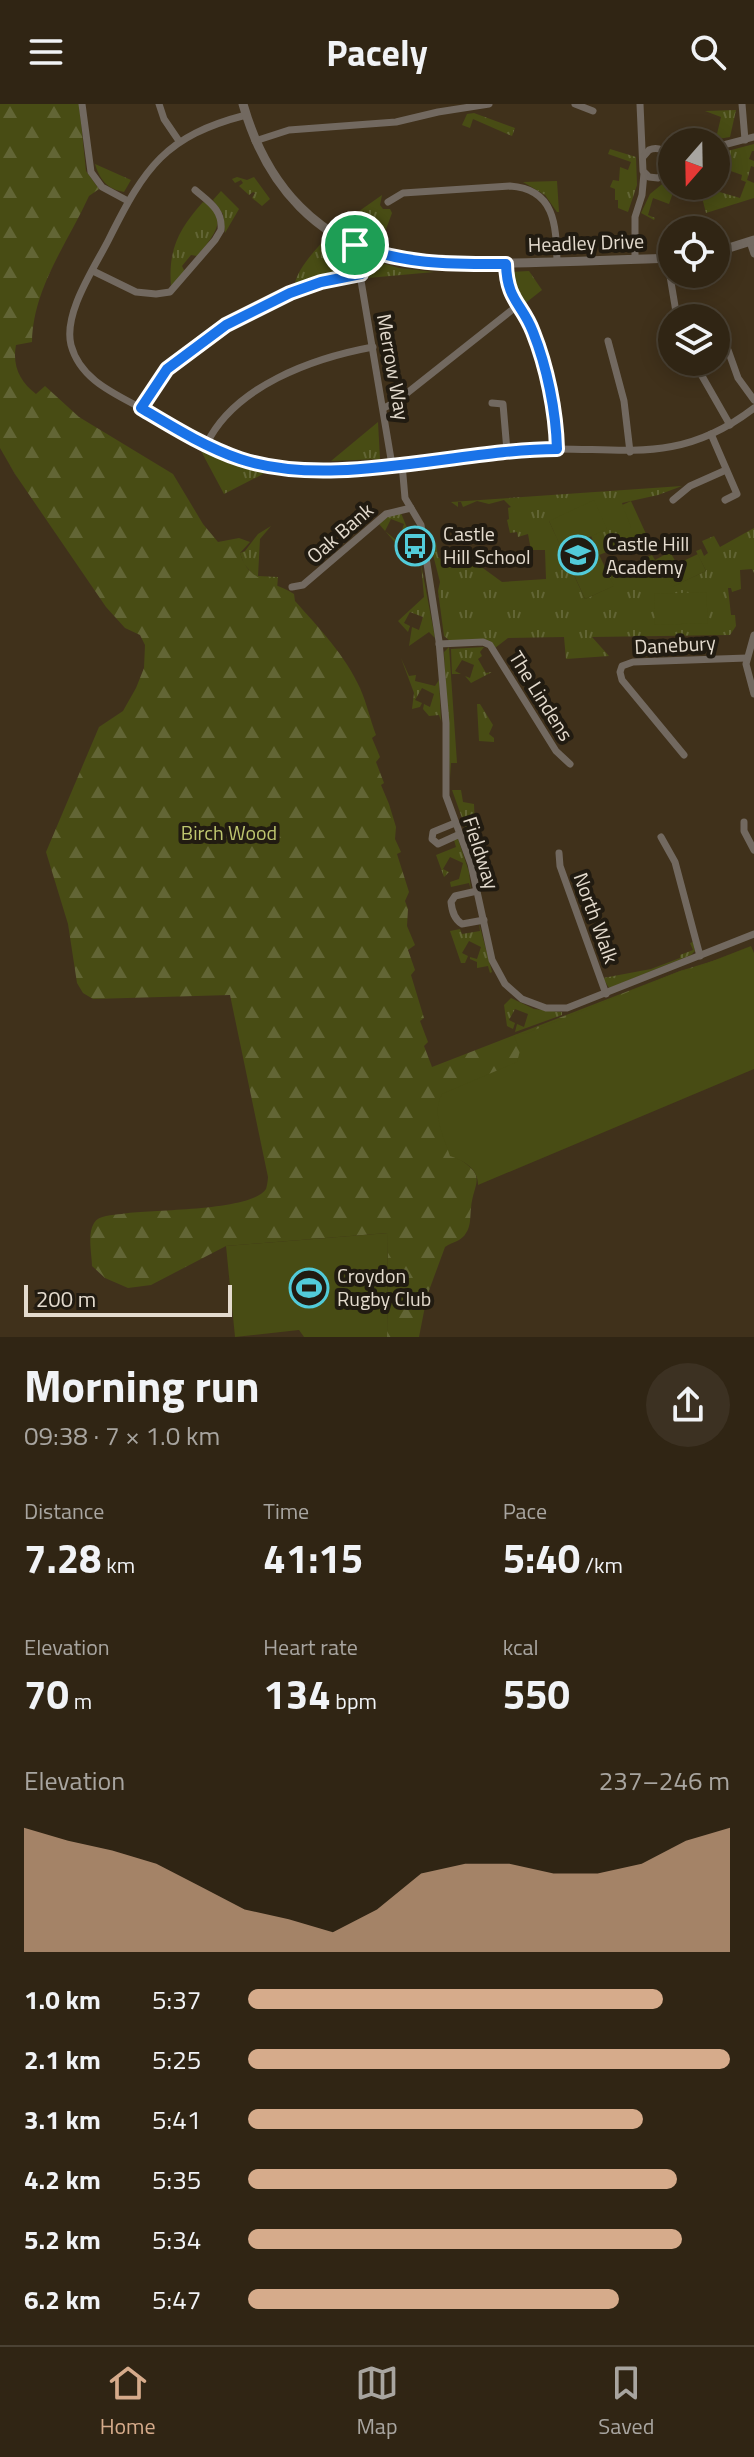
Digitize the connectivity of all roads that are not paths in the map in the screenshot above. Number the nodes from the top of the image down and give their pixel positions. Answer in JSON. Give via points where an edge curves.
{"nodes":[{"id":1,"x":82,"y":104,"type":"edge"},
{"id":2,"x":159,"y":104,"type":"edge"},
{"id":3,"x":575,"y":104,"type":"edge"},
{"id":4,"x":640,"y":104,"type":"edge"},
{"id":5,"x":742,"y":104,"type":"edge"},
{"id":6,"x":484,"y":105,"type":"edge"},
{"id":7,"x":245,"y":109,"type":"edge"},
{"id":8,"x":593,"y":111,"type":"dead end"},
{"id":9,"x":642,"y":134,"type":"junction"},
{"id":10,"x":750,"y":139,"type":"edge"},
{"id":11,"x":179,"y":141,"type":"junction"},
{"id":12,"x":255,"y":141,"type":"junction"},
{"id":13,"x":730,"y":144,"type":"edge"},
{"id":14,"x":655,"y":148,"type":"junction"},
{"id":15,"x":658,"y":149,"type":"edge"},
{"id":16,"x":643,"y":157,"type":"junction"},
{"id":17,"x":644,"y":173,"type":"junction"},
{"id":18,"x":658,"y":178,"type":"joint"},
{"id":19,"x":195,"y":190,"type":"dead end"},
{"id":20,"x":642,"y":195,"type":"junction"},
{"id":21,"x":128,"y":201,"type":"junction"},
{"id":22,"x":388,"y":202,"type":"dead end"},
{"id":23,"x":752,"y":241,"type":"edge"},
{"id":24,"x":355,"y":245,"type":"junction"},
{"id":25,"x":730,"y":248,"type":"edge"},
{"id":26,"x":370,"y":251,"type":"junction"},
{"id":27,"x":754,"y":254,"type":"edge"},
{"id":28,"x":658,"y":258,"type":"edge"},
{"id":29,"x":635,"y":259,"type":"junction"},
{"id":30,"x":557,"y":262,"type":"junction"},
{"id":31,"x":506,"y":264,"type":"junction"},
{"id":32,"x":93,"y":271,"type":"junction"},
{"id":33,"x":361,"y":274,"type":"junction"},
{"id":34,"x":517,"y":306,"type":"junction"},
{"id":35,"x":608,"y":341,"type":"dead end"},
{"id":36,"x":373,"y":347,"type":"junction"},
{"id":37,"x":730,"y":355,"type":"edge"},
{"id":38,"x":702,"y":376,"type":"edge"},
{"id":39,"x":754,"y":400,"type":"edge"},
{"id":40,"x":492,"y":403,"type":"dead end"},
{"id":41,"x":141,"y":408,"type":"junction"},
{"id":42,"x":384,"y":408,"type":"junction"},
{"id":43,"x":754,"y":408,"type":"edge"},
{"id":44,"x":730,"y":425,"type":"junction"},
{"id":45,"x":711,"y":434,"type":"junction"},
{"id":46,"x":206,"y":445,"type":"junction"},
{"id":47,"x":557,"y":449,"type":"junction"},
{"id":48,"x":507,"y":451,"type":"junction"},
{"id":49,"x":630,"y":452,"type":"junction"},
{"id":50,"x":402,"y":464,"type":"junction"},
{"id":51,"x":392,"y":465,"type":"junction"},
{"id":52,"x":726,"y":470,"type":"junction"},
{"id":53,"x":673,"y":500,"type":"dead end"},
{"id":54,"x":725,"y":500,"type":"dead end"},
{"id":55,"x":411,"y":508,"type":"junction"},
{"id":56,"x":292,"y":587,"type":"dead end"},
{"id":57,"x":754,"y":635,"type":"edge"},
{"id":58,"x":439,"y":644,"type":"junction"},
{"id":59,"x":747,"y":658,"type":"junction"},
{"id":60,"x":754,"y":694,"type":"edge"},
{"id":61,"x":684,"y":755,"type":"dead end"},
{"id":62,"x":570,"y":764,"type":"dead end"},
{"id":63,"x":744,"y":822,"type":"dead end"},
{"id":64,"x":455,"y":823,"type":"junction"},
{"id":65,"x":460,"y":834,"type":"junction"},
{"id":66,"x":661,"y":837,"type":"dead end"},
{"id":67,"x":754,"y":850,"type":"edge"},
{"id":68,"x":559,"y":853,"type":"dead end"},
{"id":69,"x":477,"y":891,"type":"junction"},
{"id":70,"x":484,"y":920,"type":"junction"},
{"id":71,"x":754,"y":934,"type":"edge"},
{"id":72,"x":700,"y":956,"type":"junction"},
{"id":73,"x":606,"y":994,"type":"junction"}],
"edges":[{"from":1,"to":21,"type":"street","via":[[91,172],[102,187]]},
{"from":2,"to":11,"type":"street"},
{"from":3,"to":8,"type":"street"},
{"from":4,"to":9,"type":"street"},
{"from":5,"to":10,"type":"street"},
{"from":6,"to":12,"type":"street","via":[[401,122],[289,130]]},
{"from":7,"to":11,"type":"street"},
{"from":7,"to":12,"type":"street","name":"Headley Drive"},
{"from":9,"to":14,"type":"street"},
{"from":9,"to":16,"type":"street"},
{"from":10,"to":13,"type":"street"},
{"from":11,"to":21,"type":"street","via":[[147,172]]},
{"from":12,"to":24,"type":"street","name":"Headley Drive","via":[[298,206]]},
{"from":14,"to":15,"type":"street"},
{"from":14,"to":16,"type":"street"},
{"from":16,"to":17,"type":"street"},
{"from":17,"to":18,"type":"street"},
{"from":17,"to":20,"type":"street"},
{"from":18,"to":20,"type":"street"},
{"from":19,"to":32,"type":"street","via":[[219,213],[221,223],[218,235],[170,292],[148,294]]},
{"from":20,"to":29,"type":"street","via":[[635,217]]},
{"from":21,"to":32,"type":"street"},
{"from":22,"to":30,"type":"street","via":[[403,193],[524,188],[552,213]]},
{"from":23,"to":25,"type":"street"},
{"from":23,"to":27,"type":"street"},
{"from":24,"to":26,"type":"street","name":"Headley Drive"},
{"from":24,"to":33,"type":"street","name":"Merrow Way"},
{"from":26,"to":31,"type":"street","name":"Headley Drive","via":[[423,263]]},
{"from":26,"to":33,"type":"street"},
{"from":28,"to":29,"type":"street","name":"Headley Drive"},
{"from":29,"to":30,"type":"street","name":"Headley Drive"},
{"from":30,"to":31,"type":"street","name":"Headley Drive"},
{"from":31,"to":34,"type":"street","via":[[508,290]]},
{"from":32,"to":41,"type":"street","via":[[73,313],[73,350],[91,378]]},
{"from":33,"to":36,"type":"street","name":"Merrow Way"},
{"from":33,"to":41,"type":"street","via":[[290,293],[226,325],[167,369]]},
{"from":34,"to":42,"type":"street"},
{"from":34,"to":47,"type":"street","via":[[535,336]]},
{"from":35,"to":49,"type":"street","via":[[624,396]]},
{"from":36,"to":42,"type":"street","name":"Merrow Way"},
{"from":36,"to":46,"type":"street","via":[[324,358],[263,388],[221,420]]},
{"from":37,"to":39,"type":"street"},
{"from":38,"to":44,"type":"street"},
{"from":40,"to":48,"type":"street","via":[[503,404]]},
{"from":41,"to":46,"type":"street"},
{"from":42,"to":51,"type":"street","name":"Merrow Way"},
{"from":43,"to":44,"type":"street"},
{"from":44,"to":45,"type":"street"},
{"from":45,"to":49,"type":"street","via":[[672,447]]},
{"from":45,"to":52,"type":"street"},
{"from":46,"to":51,"type":"street","via":[[277,466]]},
{"from":47,"to":48,"type":"street"},
{"from":47,"to":49,"type":"street"},
{"from":48,"to":50,"type":"street"},
{"from":50,"to":51,"type":"street"},
{"from":50,"to":55,"type":"street","name":"Fieldway"},
{"from":52,"to":53,"type":"street"},
{"from":52,"to":54,"type":"street","via":[[737,495]]},
{"from":55,"to":56,"type":"street","name":"Oak Bank","via":[[389,512],[303,585]]},
{"from":55,"to":58,"type":"street","name":"Fieldway","via":[[421,525]]},
{"from":57,"to":59,"type":"street"},
{"from":58,"to":62,"type":"street","name":"The Lindens","via":[[491,646],[560,757]]},
{"from":58,"to":64,"type":"street","name":"Fieldway","via":[[445,791]]},
{"from":59,"to":60,"type":"street"},
{"from":59,"to":61,"type":"street","name":"Danebury","via":[[622,666],[622,680]]},
{"from":63,"to":67,"type":"street"},
{"from":64,"to":65,"type":"street","name":"Fieldway"},
{"from":64,"to":65,"type":"street","via":[[433,832],[432,839],[438,844]]},
{"from":65,"to":69,"type":"street","name":"Fieldway"},
{"from":66,"to":72,"type":"street","via":[[675,862]]},
{"from":68,"to":73,"type":"street","name":"North Walk"},
{"from":69,"to":70,"type":"street","name":"Fieldway"},
{"from":69,"to":70,"type":"street","via":[[455,896],[452,910],[462,924]]},
{"from":70,"to":73,"type":"street","name":"Fieldway","via":[[497,972],[522,999],[562,1008]]},
{"from":71,"to":72,"type":"street","name":"Fieldway"},
{"from":72,"to":73,"type":"street","name":"Fieldway"}]}
